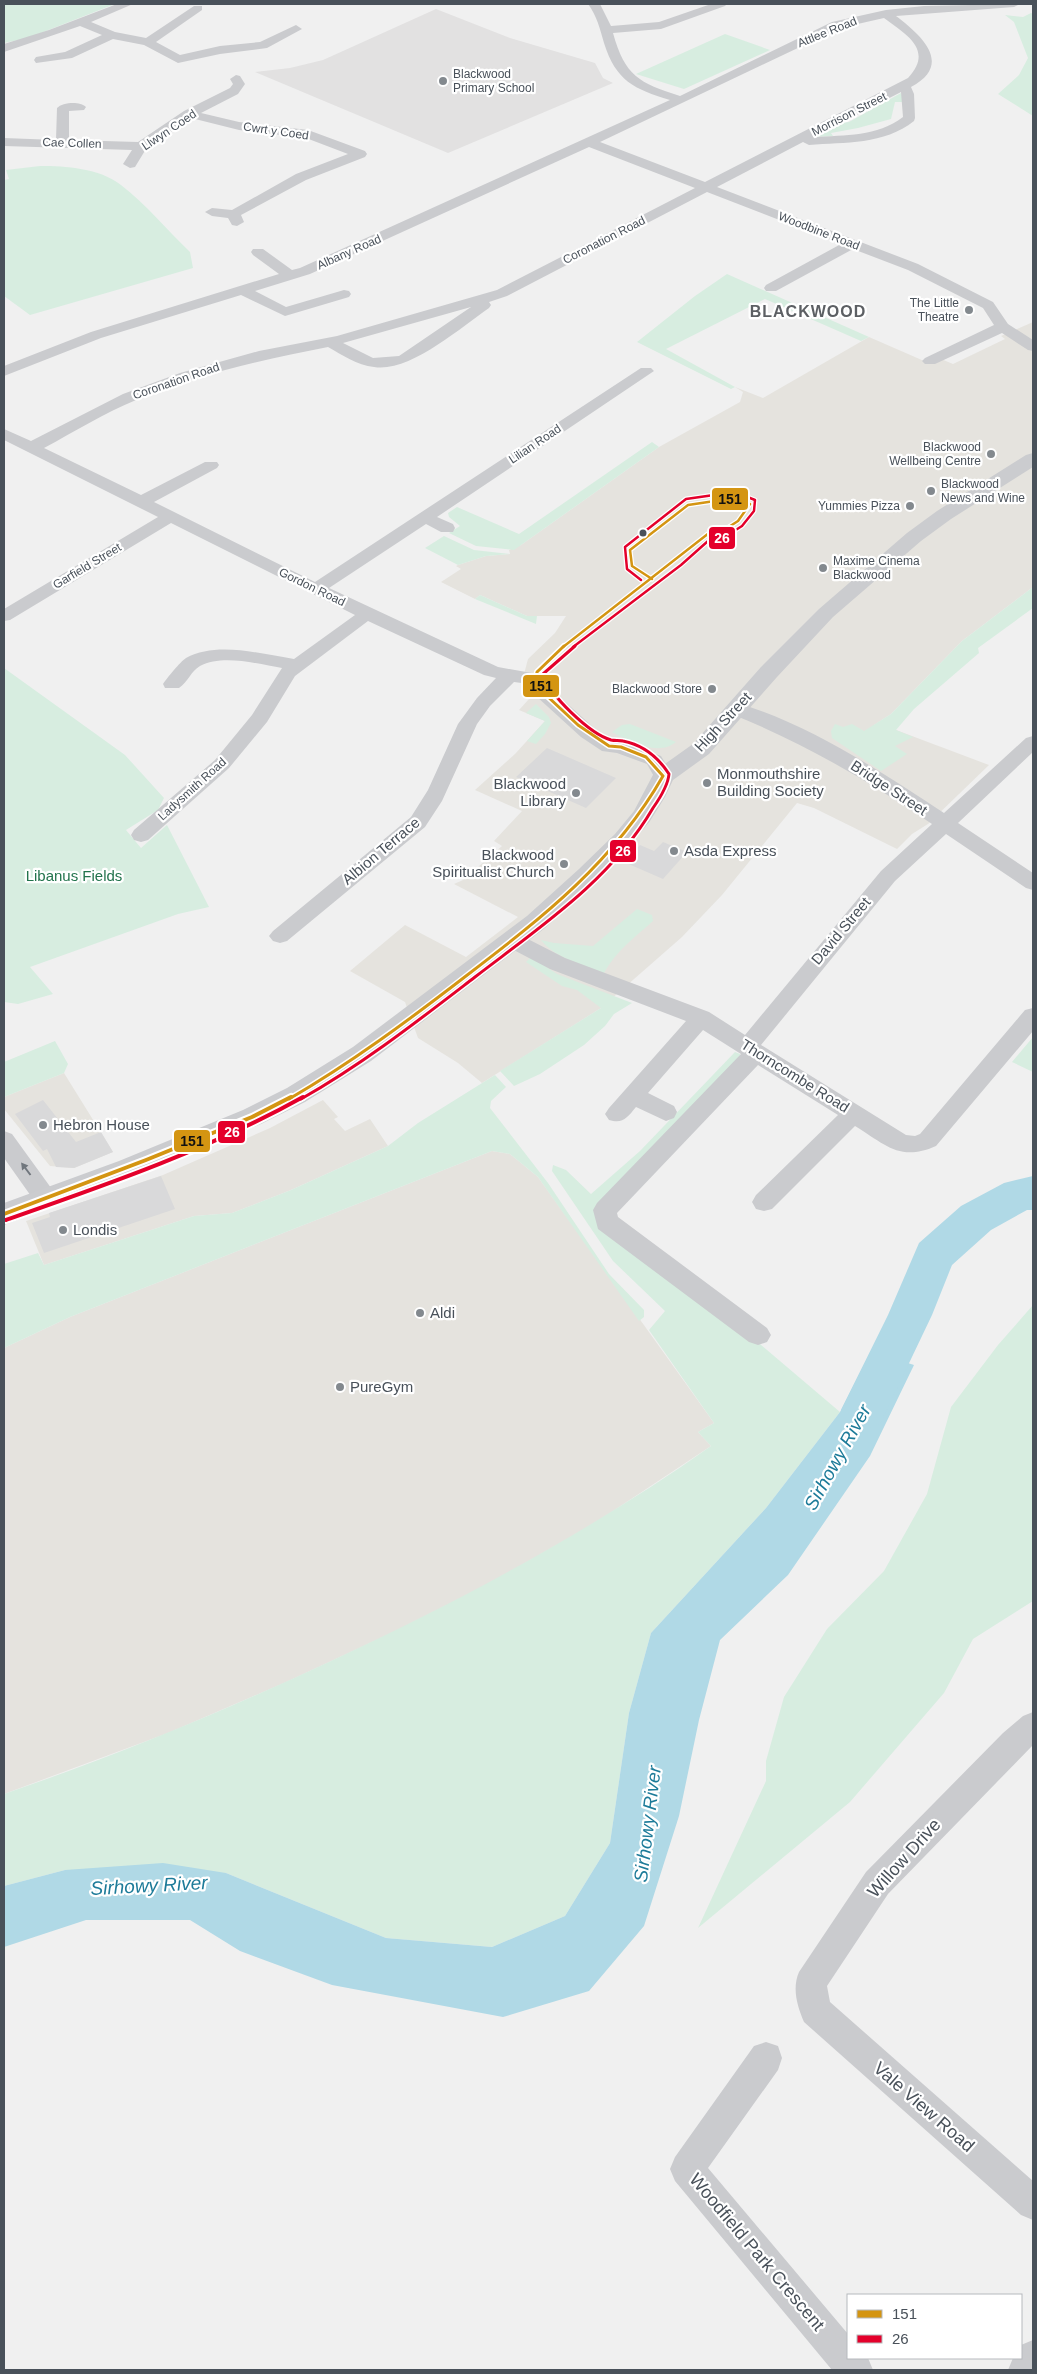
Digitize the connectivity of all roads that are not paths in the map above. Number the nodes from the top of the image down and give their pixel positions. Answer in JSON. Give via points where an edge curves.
{"nodes":[{"id":1,"x":127,"y":4,"type":"edge"},
{"id":2,"x":594,"y":4,"type":"edge"},
{"id":3,"x":721,"y":4,"type":"edge"},
{"id":4,"x":1016,"y":6,"type":"edge"},
{"id":5,"x":214,"y":11,"type":"dead end"},
{"id":6,"x":886,"y":14,"type":"junction"},
{"id":7,"x":80,"y":22,"type":"junction"},
{"id":8,"x":276,"y":28,"type":"dead end"},
{"id":9,"x":607,"y":30,"type":"junction"},
{"id":10,"x":112,"y":35,"type":"junction"},
{"id":11,"x":148,"y":42,"type":"junction"},
{"id":12,"x":4,"y":48,"type":"edge"},
{"id":13,"x":178,"y":59,"type":"junction"},
{"id":14,"x":40,"y":60,"type":"dead end"},
{"id":15,"x":164,"y":64,"type":"dead end"},
{"id":16,"x":236,"y":79,"type":"dead end"},
{"id":17,"x":904,"y":86,"type":"junction"},
{"id":18,"x":681,"y":100,"type":"junction"},
{"id":19,"x":80,"y":107,"type":"dead end"},
{"id":20,"x":189,"y":114,"type":"junction"},
{"id":21,"x":4,"y":142,"type":"edge"},
{"id":22,"x":62,"y":142,"type":"junction"},
{"id":23,"x":588,"y":142,"type":"junction"},
{"id":24,"x":795,"y":142,"type":"junction"},
{"id":25,"x":141,"y":146,"type":"junction"},
{"id":26,"x":130,"y":164,"type":"dead end"},
{"id":27,"x":283,"y":168,"type":"dead end"},
{"id":28,"x":301,"y":177,"type":"junction"},
{"id":29,"x":705,"y":188,"type":"junction"},
{"id":30,"x":212,"y":212,"type":"dead end"},
{"id":31,"x":852,"y":244,"type":"junction"},
{"id":32,"x":258,"y":252,"type":"dead end"},
{"id":33,"x":290,"y":276,"type":"junction"},
{"id":34,"x":771,"y":288,"type":"dead end"},
{"id":35,"x":243,"y":291,"type":"junction"},
{"id":36,"x":502,"y":293,"type":"junction"},
{"id":37,"x":344,"y":294,"type":"dead end"},
{"id":38,"x":1003,"y":327,"type":"junction"},
{"id":39,"x":330,"y":342,"type":"junction"},
{"id":40,"x":1033,"y":347,"type":"edge"},
{"id":41,"x":930,"y":361,"type":"dead end"},
{"id":42,"x":4,"y":371,"type":"edge"},
{"id":43,"x":646,"y":371,"type":"dead end"},
{"id":44,"x":6,"y":437,"type":"edge"},
{"id":45,"x":31,"y":448,"type":"junction"},
{"id":46,"x":1033,"y":458,"type":"edge"},
{"id":47,"x":211,"y":464,"type":"dead end"},
{"id":48,"x":141,"y":502,"type":"junction"},
{"id":49,"x":170,"y":517,"type":"junction"},
{"id":50,"x":426,"y":518,"type":"junction"},
{"id":51,"x":447,"y":528,"type":"dead end"},
{"id":52,"x":316,"y":589,"type":"junction"},
{"id":53,"x":367,"y":614,"type":"junction"},
{"id":54,"x":4,"y":616,"type":"edge"},
{"id":55,"x":298,"y":665,"type":"junction"},
{"id":56,"x":510,"y":676,"type":"junction"},
{"id":57,"x":172,"y":684,"type":"dead end"},
{"id":58,"x":736,"y":709,"type":"junction"},
{"id":59,"x":1033,"y":742,"type":"edge"},
{"id":60,"x":663,"y":776,"type":"junction"},
{"id":61,"x":945,"y":824,"type":"junction"},
{"id":62,"x":140,"y":835,"type":"dead end"},
{"id":63,"x":1033,"y":883,"type":"edge"},
{"id":64,"x":280,"y":936,"type":"dead end"},
{"id":65,"x":512,"y":940,"type":"junction"},
{"id":66,"x":1033,"y":1016,"type":"edge"},
{"id":67,"x":701,"y":1018,"type":"junction"},
{"id":68,"x":752,"y":1050,"type":"junction"},
{"id":69,"x":633,"y":1096,"type":"junction"},
{"id":70,"x":666,"y":1112,"type":"dead end"},
{"id":71,"x":854,"y":1113,"type":"junction"},
{"id":72,"x":617,"y":1114,"type":"dead end"},
{"id":73,"x":4,"y":1140,"type":"edge"},
{"id":74,"x":46,"y":1199,"type":"junction"},
{"id":75,"x":764,"y":1202,"type":"dead end"},
{"id":76,"x":4,"y":1214,"type":"edge"},
{"id":77,"x":758,"y":1335,"type":"dead end"},
{"id":78,"x":1033,"y":1726,"type":"edge"},
{"id":79,"x":815,"y":2011,"type":"joint"},
{"id":80,"x":766,"y":2058,"type":"dead end"},
{"id":81,"x":1033,"y":2203,"type":"edge"},
{"id":82,"x":1033,"y":2358,"type":"edge"},
{"id":83,"x":855,"y":2370,"type":"edge"},
{"id":84,"x":1026,"y":2370,"type":"edge"}],
"edges":[{"from":1,"to":7,"type":"street"},
{"from":2,"to":9,"type":"street"},
{"from":3,"to":9,"type":"street","via":[[660,25]]},
{"from":4,"to":6,"type":"street","name":"Attlee Road"},
{"from":5,"to":11,"type":"street","via":[[192,7]]},
{"from":6,"to":17,"type":"street","name":"Morrison Street","via":[[922,45],[927,54],[927,63],[921,73]]},
{"from":6,"to":18,"type":"street","name":"Attlee Road","via":[[836,25]]},
{"from":7,"to":10,"type":"street"},
{"from":7,"to":12,"type":"street"},
{"from":8,"to":13,"type":"street","via":[[294,30],[263,45]]},
{"from":9,"to":18,"type":"street","via":[[627,78],[644,88]]},
{"from":10,"to":11,"type":"street"},
{"from":10,"to":14,"type":"street","via":[[68,54]]},
{"from":11,"to":13,"type":"street"},
{"from":13,"to":15,"type":"street"},
{"from":16,"to":20,"type":"street","name":"Llwyn Coed","via":[[239,84],[234,91]]},
{"from":17,"to":24,"type":"street","name":"Morrison Street"},
{"from":17,"to":24,"type":"street","name":"Morrison Street","via":[[908,94],[909,118],[900,127],[859,136]]},
{"from":18,"to":23,"type":"street","name":"Albany Road"},
{"from":19,"to":22,"type":"street","via":[[62,108]]},
{"from":20,"to":25,"type":"street","name":"Llwyn Coed"},
{"from":20,"to":28,"type":"street","name":"Cwrt y Coed","via":[[239,126],[308,134],[365,157]]},
{"from":21,"to":22,"type":"street","name":"Cae Collen"},
{"from":22,"to":25,"type":"street","name":"Cae Collen"},
{"from":23,"to":29,"type":"street","name":"Woodbine Road"},
{"from":23,"to":33,"type":"street","name":"Albany Road"},
{"from":24,"to":29,"type":"street","name":"Morrison Street"},
{"from":25,"to":26,"type":"street","name":"Llwyn Coed"},
{"from":27,"to":28,"type":"street"},
{"from":28,"to":30,"type":"street","name":"Cwrt y Coed","via":[[235,218]]},
{"from":29,"to":31,"type":"street","name":"Woodbine Road"},
{"from":29,"to":36,"type":"street","name":"Coronation Road"},
{"from":31,"to":34,"type":"street"},
{"from":31,"to":38,"type":"street","name":"Woodbine Road","via":[[913,267],[988,305]]},
{"from":32,"to":33,"type":"street"},
{"from":33,"to":35,"type":"street","name":"Albany Road"},
{"from":35,"to":37,"type":"street","via":[[285,312]]},
{"from":35,"to":42,"type":"street","name":"Albany Road","via":[[96,334]]},
{"from":36,"to":39,"type":"street","name":"Coronation Road"},
{"from":36,"to":39,"type":"street","name":"Coronation Road","via":[[450,330],[392,363],[370,363]]},
{"from":38,"to":40,"type":"street","name":"Woodbine Road"},
{"from":38,"to":41,"type":"street"},
{"from":39,"to":45,"type":"street","name":"Coronation Road","via":[[259,356],[185,376],[129,397]]},
{"from":43,"to":50,"type":"street","name":"Lilian Road"},
{"from":44,"to":45,"type":"street","name":"Gordon Road"},
{"from":45,"to":48,"type":"street","name":"Gordon Road"},
{"from":46,"to":58,"type":"main road","name":"High Street","via":[[944,515],[884,562],[826,613]]},
{"from":47,"to":48,"type":"street"},
{"from":48,"to":49,"type":"street","name":"Gordon Road"},
{"from":49,"to":52,"type":"street","name":"Gordon Road"},
{"from":49,"to":54,"type":"street","name":"Garfield Street"},
{"from":50,"to":51,"type":"street"},
{"from":50,"to":52,"type":"street","name":"Lilian Road"},
{"from":52,"to":53,"type":"street","name":"Gordon Road"},
{"from":53,"to":55,"type":"street","name":"Ladysmith Road"},
{"from":53,"to":56,"type":"street","name":"Gordon Road","via":[[491,671]]},
{"from":55,"to":57,"type":"street","via":[[206,657],[185,667],[179,681]]},
{"from":55,"to":62,"type":"street","name":"Ladysmith Road","via":[[288,672],[260,718],[222,764]]},
{"from":56,"to":60,"type":"street","name":"Gordon Road","via":[[536,679],[543,692],[588,733],[609,747],[610,754],[636,772]]},
{"from":56,"to":64,"type":"street","name":"Albion Terrace","via":[[471,718],[431,807],[418,822]]},
{"from":58,"to":60,"type":"main road","name":"High Street","via":[[701,749]]},
{"from":58,"to":61,"type":"street","name":"Bridge Street","via":[[785,728],[839,755]]},
{"from":59,"to":61,"type":"street","name":"David Street"},
{"from":60,"to":65,"type":"main road","name":"High Street","via":[[646,810],[623,839],[588,875]]},
{"from":61,"to":63,"type":"street","name":"Bridge Street"},
{"from":61,"to":68,"type":"street","name":"David Street","via":[[888,876]]},
{"from":65,"to":67,"type":"street","name":"Thorncombe Road","via":[[562,967]]},
{"from":65,"to":74,"type":"main road","name":"High Street","via":[[362,1054],[296,1095],[252,1117]]},
{"from":66,"to":71,"type":"street","name":"Thorncombe Road","via":[[928,1140],[916,1145],[901,1143]]},
{"from":67,"to":68,"type":"street","name":"Thorncombe Road"},
{"from":67,"to":69,"type":"street"},
{"from":68,"to":71,"type":"street","name":"Thorncombe Road"},
{"from":68,"to":77,"type":"street","name":"David Street","via":[[605,1210],[607,1222]]},
{"from":69,"to":70,"type":"street"},
{"from":69,"to":72,"type":"street"},
{"from":71,"to":75,"type":"street"},
{"from":74,"to":73,"type":"street","one_way":true},
{"from":74,"to":76,"type":"main road","name":"High Street"},
{"from":78,"to":79,"type":"street","name":"Willow Drive","via":[[877,1883],[810,1983]]},
{"from":79,"to":81,"type":"street","name":"Vale View Road"},
{"from":80,"to":83,"type":"street","name":"Woodfield Park Crescent","via":[[687,2169]]},
{"from":82,"to":84,"type":"street"}]}
